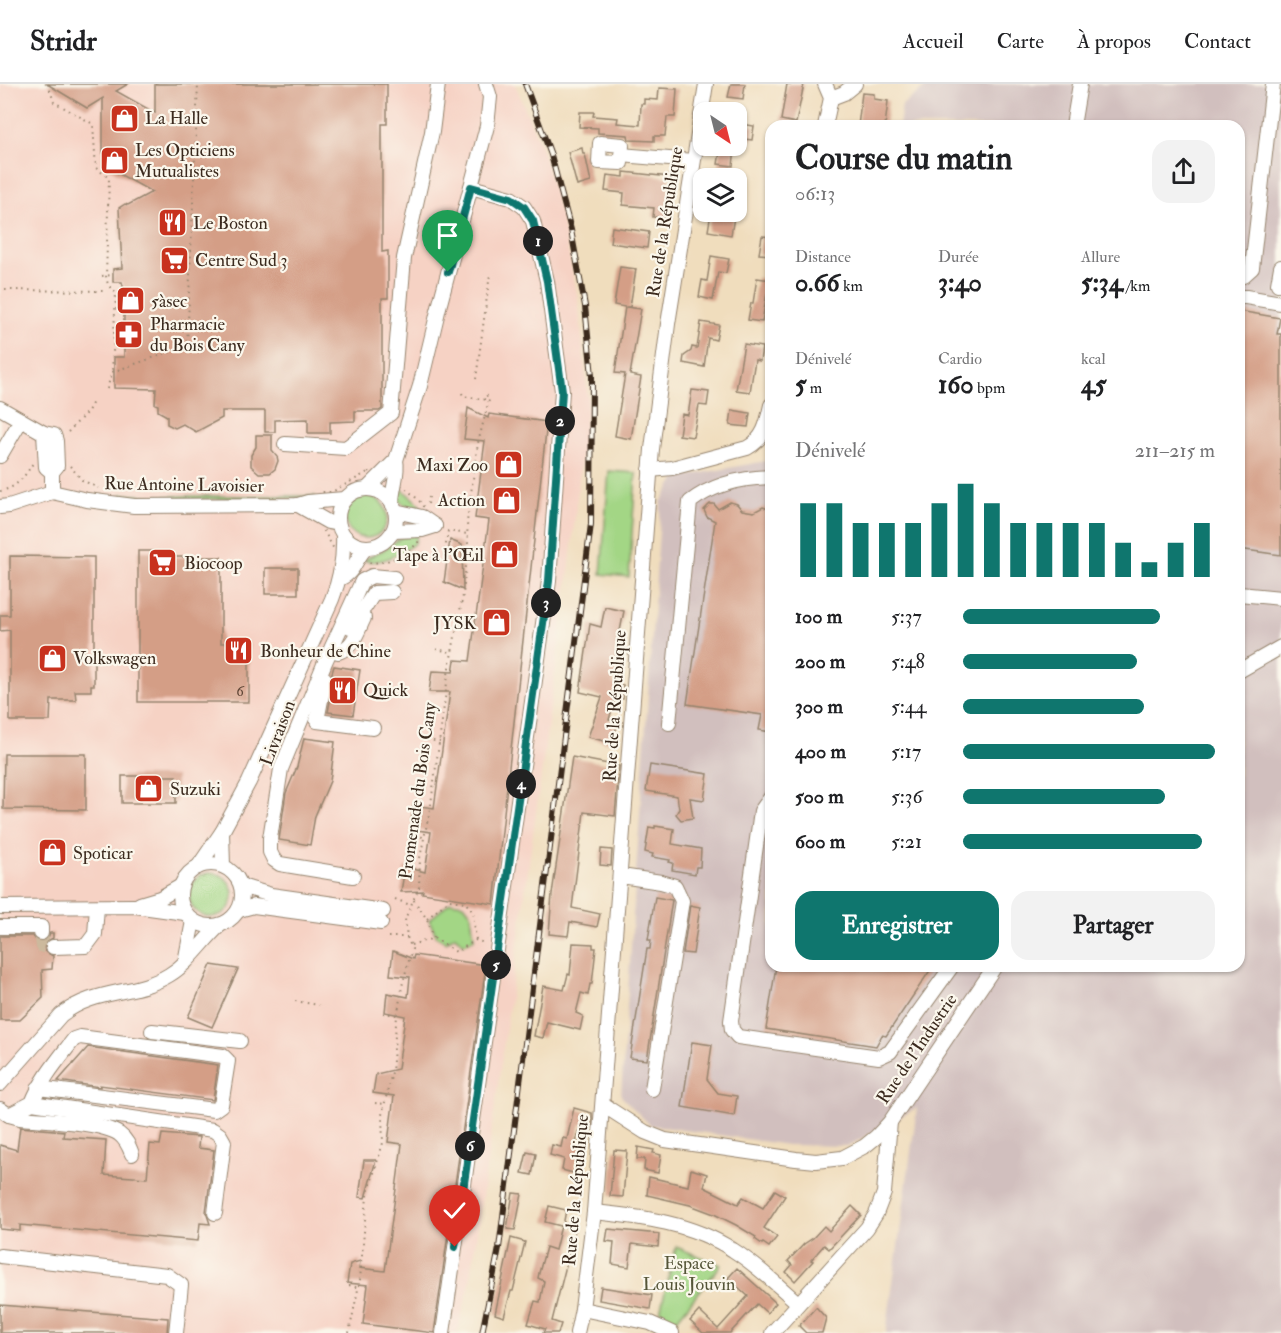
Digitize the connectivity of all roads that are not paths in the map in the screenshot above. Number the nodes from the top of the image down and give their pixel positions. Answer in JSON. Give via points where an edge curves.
{"nodes":[{"id":1,"x":438,"y":84,"type":"edge"},
{"id":2,"x":486,"y":84,"type":"edge"},
{"id":3,"x":706,"y":84,"type":"edge"},
{"id":4,"x":825,"y":84,"type":"edge"},
{"id":5,"x":855,"y":84,"type":"edge"},
{"id":6,"x":1080,"y":84,"type":"edge"},
{"id":7,"x":1273,"y":84,"type":"edge"},
{"id":8,"x":831,"y":98,"type":"junction"},
{"id":9,"x":826,"y":120,"type":"edge"},
{"id":10,"x":1074,"y":120,"type":"edge"},
{"id":11,"x":621,"y":155,"type":"dead end"},
{"id":12,"x":693,"y":160,"type":"junction"},
{"id":13,"x":471,"y":187,"type":"junction"},
{"id":14,"x":1281,"y":267,"type":"edge"},
{"id":15,"x":1245,"y":273,"type":"edge"},
{"id":16,"x":1278,"y":284,"type":"dead end"},
{"id":17,"x":1245,"y":297,"type":"edge"},
{"id":18,"x":1281,"y":303,"type":"edge"},
{"id":19,"x":0,"y":408,"type":"edge"},
{"id":20,"x":765,"y":429,"type":"edge"},
{"id":21,"x":9,"y":433,"type":"edge"},
{"id":22,"x":285,"y":444,"type":"dead end"},
{"id":23,"x":0,"y":456,"type":"edge"},
{"id":24,"x":396,"y":460,"type":"junction"},
{"id":25,"x":650,"y":470,"type":"junction"},
{"id":26,"x":765,"y":477,"type":"edge"},
{"id":27,"x":368,"y":488,"type":"junction"},
{"id":28,"x":52,"y":492,"type":"junction"},
{"id":29,"x":344,"y":499,"type":"junction"},
{"id":30,"x":298,"y":506,"type":"junction"},
{"id":31,"x":0,"y":507,"type":"edge"},
{"id":32,"x":394,"y":507,"type":"junction"},
{"id":33,"x":341,"y":529,"type":"junction"},
{"id":34,"x":393,"y":531,"type":"junction"},
{"id":35,"x":367,"y":547,"type":"junction"},
{"id":36,"x":341,"y":578,"type":"junction"},
{"id":37,"x":1245,"y":595,"type":"edge"},
{"id":38,"x":1281,"y":598,"type":"edge"},
{"id":39,"x":1281,"y":647,"type":"edge"},
{"id":40,"x":1245,"y":668,"type":"edge"},
{"id":41,"x":318,"y":712,"type":"junction"},
{"id":42,"x":302,"y":718,"type":"junction"},
{"id":43,"x":669,"y":723,"type":"dead end"},
{"id":44,"x":373,"y":728,"type":"dead end"},
{"id":45,"x":765,"y":806,"type":"edge"},
{"id":46,"x":222,"y":831,"type":"junction"},
{"id":47,"x":224,"y":866,"type":"junction"},
{"id":48,"x":198,"y":867,"type":"junction"},
{"id":49,"x":353,"y":876,"type":"dead end"},
{"id":50,"x":621,"y":876,"type":"junction"},
{"id":51,"x":181,"y":886,"type":"junction"},
{"id":52,"x":241,"y":886,"type":"junction"},
{"id":53,"x":135,"y":906,"type":"junction"},
{"id":54,"x":0,"y":907,"type":"edge"},
{"id":55,"x":96,"y":907,"type":"junction"},
{"id":56,"x":239,"y":910,"type":"junction"},
{"id":57,"x":189,"y":917,"type":"junction"},
{"id":58,"x":219,"y":926,"type":"junction"},
{"id":59,"x":0,"y":927,"type":"edge"},
{"id":60,"x":41,"y":933,"type":"tunnel mouth"},
{"id":61,"x":53,"y":946,"type":"dead end"},
{"id":62,"x":184,"y":964,"type":"junction"},
{"id":63,"x":948,"y":972,"type":"edge"},
{"id":64,"x":990,"y":972,"type":"edge"},
{"id":65,"x":152,"y":1031,"type":"dead end"},
{"id":66,"x":240,"y":1041,"type":"dead end"},
{"id":67,"x":0,"y":1084,"type":"edge"},
{"id":68,"x":38,"y":1088,"type":"junction"},
{"id":69,"x":652,"y":1089,"type":"dead end"},
{"id":70,"x":32,"y":1103,"type":"junction"},
{"id":71,"x":603,"y":1105,"type":"junction"},
{"id":72,"x":4,"y":1112,"type":"edge"},
{"id":73,"x":890,"y":1122,"type":"junction"},
{"id":74,"x":132,"y":1154,"type":"dead end"},
{"id":75,"x":594,"y":1212,"type":"junction"},
{"id":76,"x":215,"y":1213,"type":"dead end"},
{"id":77,"x":0,"y":1256,"type":"edge"},
{"id":78,"x":798,"y":1303,"type":"junction"},
{"id":79,"x":582,"y":1309,"type":"junction"},
{"id":80,"x":176,"y":1333,"type":"edge"},
{"id":81,"x":443,"y":1333,"type":"edge"},
{"id":82,"x":577,"y":1333,"type":"edge"},
{"id":83,"x":672,"y":1333,"type":"edge"},
{"id":84,"x":772,"y":1333,"type":"edge"}],
"edges":[{"from":1,"to":22,"type":"street","via":[[432,132],[404,258],[391,413],[346,448]]},
{"from":2,"to":13,"type":"street","via":[[490,97],[487,126]]},
{"from":3,"to":12,"type":"street","name":"Rue de la République"},
{"from":4,"to":8,"type":"street"},
{"from":5,"to":8,"type":"street"},
{"from":6,"to":10,"type":"street"},
{"from":7,"to":15,"type":"street","via":[[1252,268]]},
{"from":8,"to":9,"type":"street"},
{"from":11,"to":12,"type":"street"},
{"from":12,"to":25,"type":"street","name":"Rue de la République"},
{"from":13,"to":24,"type":"street","via":[[420,386]]},
{"from":13,"to":81,"type":"street","via":[[511,198],[524,207],[533,221],[547,281],[562,391],[549,581]]},
{"from":14,"to":16,"type":"street"},
{"from":17,"to":18,"type":"street"},
{"from":19,"to":21,"type":"street"},
{"from":20,"to":25,"type":"street","via":[[753,445],[672,468]]},
{"from":21,"to":23,"type":"street"},
{"from":21,"to":28,"type":"street","via":[[44,433]]},
{"from":24,"to":27,"type":"street"},
{"from":24,"to":32,"type":"street"},
{"from":25,"to":50,"type":"street","name":"Rue de la République"},
{"from":26,"to":43,"type":"street","via":[[714,487],[690,502]]},
{"from":27,"to":29,"type":"street"},
{"from":27,"to":32,"type":"street","via":[[382,492]]},
{"from":28,"to":30,"type":"street","name":"Rue Antoine Lavoisier","via":[[134,506]]},
{"from":28,"to":31,"type":"street"},
{"from":29,"to":30,"type":"street","name":"Rue Antoine Lavoisier"},
{"from":29,"to":33,"type":"street","via":[[340,507]]},
{"from":30,"to":33,"type":"street","name":"Rue Antoine Lavoisier"},
{"from":32,"to":34,"type":"street"},
{"from":32,"to":34,"type":"street","via":[[435,526]]},
{"from":33,"to":35,"type":"street","via":[[353,543]]},
{"from":33,"to":36,"type":"street"},
{"from":34,"to":35,"type":"street","via":[[382,542]]},
{"from":35,"to":36,"type":"street","via":[[359,553],[348,575]]},
{"from":36,"to":46,"type":"street","via":[[249,782]]},
{"from":37,"to":38,"type":"street"},
{"from":39,"to":40,"type":"street"},
{"from":41,"to":42,"type":"street"},
{"from":41,"to":42,"type":"street","name":"Livraison","via":[[326,671],[356,614],[374,593],[393,585],[372,576],[362,581]]},
{"from":41,"to":44,"type":"street","via":[[317,720]]},
{"from":42,"to":49,"type":"street","name":"Livraison","via":[[281,769],[270,852],[280,864]]},
{"from":45,"to":63,"type":"street","via":[[732,1021],[732,1030],[738,1037],[879,1057],[890,1052]]},
{"from":46,"to":47,"type":"street"},
{"from":46,"to":48,"type":"street"},
{"from":47,"to":48,"type":"street"},
{"from":47,"to":52,"type":"street"},
{"from":48,"to":51,"type":"street","via":[[184,878]]},
{"from":50,"to":69,"type":"street","via":[[675,886],[682,901]]},
{"from":50,"to":71,"type":"street","name":"Rue de la République"},
{"from":51,"to":53,"type":"street"},
{"from":51,"to":57,"type":"street","via":[[180,900]]},
{"from":52,"to":56,"type":"street"},
{"from":52,"to":56,"type":"street","via":[[382,917],[254,906]]},
{"from":53,"to":55,"type":"street"},
{"from":53,"to":57,"type":"street"},
{"from":54,"to":55,"type":"street"},
{"from":55,"to":61,"type":"street","via":[[95,934],[87,946]]},
{"from":56,"to":58,"type":"street"},
{"from":57,"to":58,"type":"street","via":[[210,927]]},
{"from":57,"to":62,"type":"street"},
{"from":58,"to":62,"type":"street"},
{"from":59,"to":60,"type":"street","via":[[41,927]]},
{"from":62,"to":67,"type":"street","via":[[154,983],[84,1000],[71,1007]]},
{"from":64,"to":73,"type":"street","name":"Rue de l'Industrie"},
{"from":65,"to":66,"type":"street"},
{"from":68,"to":68,"type":"street","via":[[74,1039],[80,1037],[223,1056],[228,1061],[221,1105],[214,1110]]},
{"from":68,"to":70,"type":"street"},
{"from":70,"to":72,"type":"street"},
{"from":70,"to":76,"type":"street","via":[[213,1130],[224,1142]]},
{"from":71,"to":73,"type":"street","via":[[665,1140],[816,1161],[831,1161],[854,1152]]},
{"from":71,"to":75,"type":"street","name":"Rue de la République"},
{"from":72,"to":74,"type":"street","via":[[104,1127],[126,1139]]},
{"from":73,"to":78,"type":"street","name":"Rue de l'Industrie","via":[[884,1193],[876,1214]]},
{"from":75,"to":78,"type":"street","via":[[679,1226],[707,1236],[731,1248]]},
{"from":75,"to":79,"type":"street","name":"Rue de la République"},
{"from":77,"to":80,"type":"street","via":[[167,1275],[181,1286]]},
{"from":78,"to":84,"type":"street","name":"Rue de l'Industrie"},
{"from":79,"to":82,"type":"street","name":"Rue de la République"},
{"from":79,"to":83,"type":"street","via":[[650,1323]]}]}
